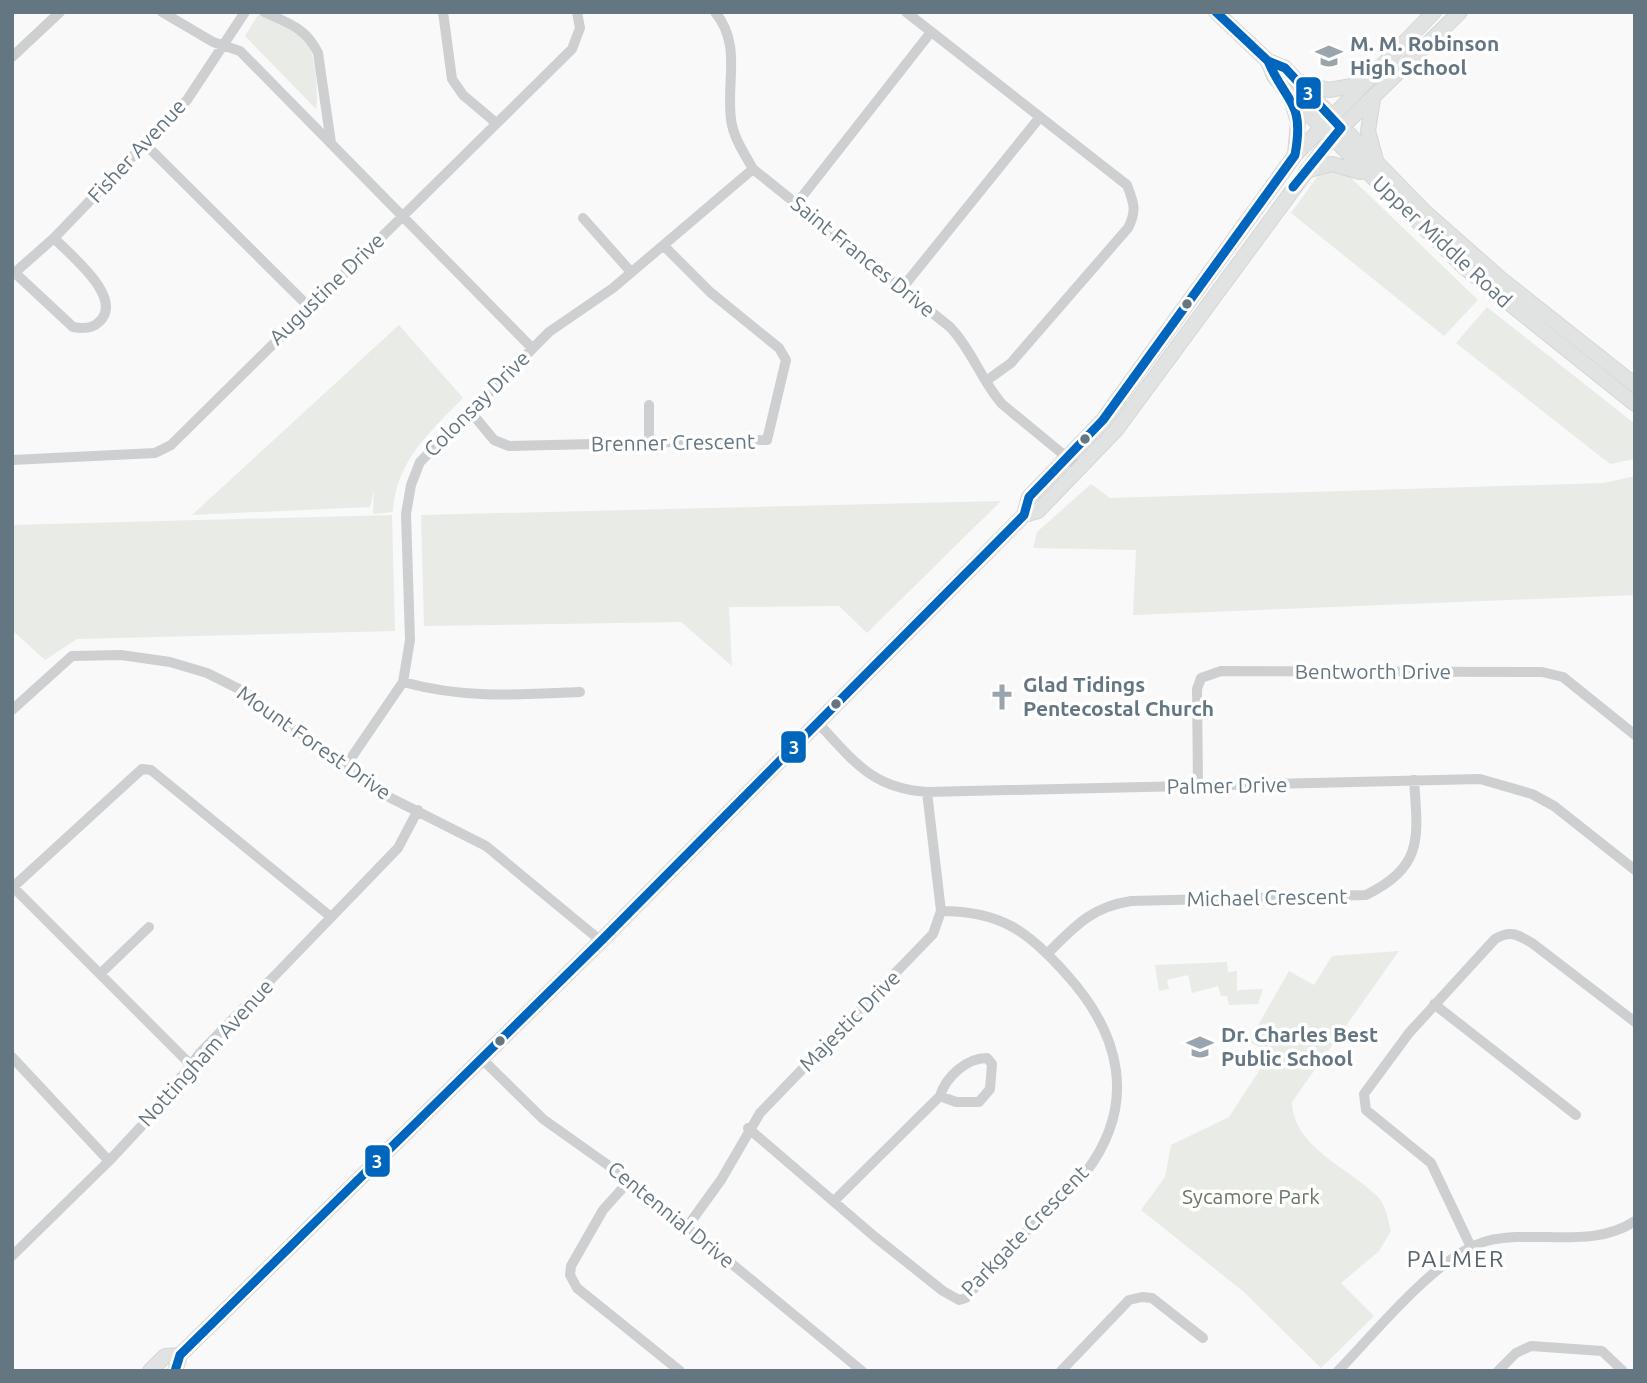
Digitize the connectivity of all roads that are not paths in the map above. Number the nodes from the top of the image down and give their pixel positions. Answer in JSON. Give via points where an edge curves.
{"nodes":[{"id":1,"x":60,"y":12,"type":"edge"},
{"id":2,"x":162,"y":12,"type":"edge"},
{"id":3,"x":245,"y":12,"type":"edge"},
{"id":4,"x":264,"y":12,"type":"edge"},
{"id":5,"x":443,"y":12,"type":"edge"},
{"id":6,"x":577,"y":12,"type":"edge"},
{"id":7,"x":715,"y":12,"type":"edge"},
{"id":8,"x":906,"y":12,"type":"edge"},
{"id":9,"x":1216,"y":12,"type":"edge"},
{"id":10,"x":1434,"y":12,"type":"edge"},
{"id":11,"x":1460,"y":12,"type":"edge"},
{"id":12,"x":931,"y":32,"type":"junction"},
{"id":13,"x":225,"y":46,"type":"junction"},
{"id":14,"x":12,"y":57,"type":"edge"},
{"id":15,"x":1268,"y":61,"type":"junction"},
{"id":16,"x":1297,"y":81,"type":"junction"},
{"id":17,"x":1364,"y":83,"type":"junction"},
{"id":18,"x":1289,"y":95,"type":"junction"},
{"id":19,"x":1374,"y":97,"type":"junction"},
{"id":20,"x":1040,"y":117,"type":"junction"},
{"id":21,"x":495,"y":122,"type":"junction"},
{"id":22,"x":1332,"y":127,"type":"junction"},
{"id":23,"x":331,"y":144,"type":"junction"},
{"id":24,"x":146,"y":145,"type":"junction"},
{"id":25,"x":1295,"y":155,"type":"junction"},
{"id":26,"x":753,"y":169,"type":"junction"},
{"id":27,"x":1373,"y":170,"type":"junction"},
{"id":28,"x":1305,"y":171,"type":"junction"},
{"id":29,"x":797,"y":203,"type":"junction"},
{"id":30,"x":403,"y":215,"type":"junction"},
{"id":31,"x":583,"y":218,"type":"dead end"},
{"id":32,"x":54,"y":238,"type":"junction"},
{"id":33,"x":665,"y":247,"type":"junction"},
{"id":34,"x":631,"y":272,"type":"junction"},
{"id":35,"x":13,"y":274,"type":"edge"},
{"id":36,"x":903,"y":287,"type":"junction"},
{"id":37,"x":1187,"y":304,"type":"junction"},
{"id":38,"x":309,"y":307,"type":"junction"},
{"id":39,"x":1186,"y":335,"type":"junction"},
{"id":40,"x":532,"y":348,"type":"junction"},
{"id":41,"x":986,"y":381,"type":"junction"},
{"id":42,"x":1635,"y":385,"type":"edge"},
{"id":43,"x":1635,"y":404,"type":"edge"},
{"id":44,"x":649,"y":405,"type":"dead end"},
{"id":45,"x":470,"y":411,"type":"junction"},
{"id":46,"x":649,"y":443,"type":"junction"},
{"id":47,"x":1069,"y":457,"type":"junction"},
{"id":48,"x":12,"y":460,"type":"edge"},
{"id":49,"x":1081,"y":469,"type":"junction"},
{"id":50,"x":1024,"y":515,"type":"junction"},
{"id":51,"x":403,"y":682,"type":"junction"},
{"id":52,"x":580,"y":692,"type":"dead end"},
{"id":53,"x":12,"y":710,"type":"edge"},
{"id":54,"x":817,"y":722,"type":"junction"},
{"id":55,"x":1633,"y":730,"type":"edge"},
{"id":56,"x":345,"y":767,"type":"junction"},
{"id":57,"x":1414,"y":780,"type":"junction"},
{"id":58,"x":1198,"y":786,"type":"junction"},
{"id":59,"x":927,"y":792,"type":"junction"},
{"id":60,"x":418,"y":810,"type":"junction"},
{"id":61,"x":1635,"y":870,"type":"edge"},
{"id":62,"x":13,"y":886,"type":"edge"},
{"id":63,"x":941,"y":911,"type":"junction"},
{"id":64,"x":331,"y":917,"type":"junction"},
{"id":65,"x":149,"y":927,"type":"dead end"},
{"id":66,"x":601,"y":941,"type":"junction"},
{"id":67,"x":1049,"y":952,"type":"junction"},
{"id":68,"x":100,"y":974,"type":"junction"},
{"id":69,"x":1434,"y":1004,"type":"junction"},
{"id":70,"x":1635,"y":1022,"type":"edge"},
{"id":71,"x":12,"y":1057,"type":"edge"},
{"id":72,"x":481,"y":1058,"type":"junction"},
{"id":73,"x":190,"y":1064,"type":"junction"},
{"id":74,"x":940,"y":1096,"type":"junction"},
{"id":75,"x":1576,"y":1115,"type":"dead end"},
{"id":76,"x":748,"y":1128,"type":"junction"},
{"id":77,"x":109,"y":1161,"type":"junction"},
{"id":78,"x":629,"y":1181,"type":"junction"},
{"id":79,"x":834,"y":1201,"type":"junction"},
{"id":80,"x":1635,"y":1221,"type":"edge"},
{"id":81,"x":688,"y":1227,"type":"junction"},
{"id":82,"x":1471,"y":1247,"type":"junction"},
{"id":83,"x":12,"y":1256,"type":"edge"},
{"id":84,"x":1203,"y":1338,"type":"dead end"},
{"id":85,"x":180,"y":1356,"type":"junction"},
{"id":86,"x":1339,"y":1370,"type":"edge"},
{"id":87,"x":150,"y":1371,"type":"edge"},
{"id":88,"x":175,"y":1371,"type":"edge"},
{"id":89,"x":680,"y":1371,"type":"edge"},
{"id":90,"x":862,"y":1371,"type":"edge"},
{"id":91,"x":1061,"y":1371,"type":"edge"},
{"id":92,"x":1498,"y":1371,"type":"edge"},
{"id":93,"x":1623,"y":1371,"type":"edge"}],
"edges":[{"from":1,"to":14,"type":"street"},
{"from":2,"to":13,"type":"street"},
{"from":3,"to":13,"type":"street","name":"Fisher Avenue"},
{"from":4,"to":23,"type":"street","via":[[302,29],[312,40],[318,53]]},
{"from":5,"to":21,"type":"street","via":[[452,79],[463,95]]},
{"from":6,"to":21,"type":"street","name":"Augustine Drive","via":[[580,28],[572,49]]},
{"from":7,"to":26,"type":"street","name":"Saint Frances Drive","via":[[730,39],[734,63],[731,121]]},
{"from":8,"to":12,"type":"street"},
{"from":9,"to":15,"type":"main road","name":"Upper Middle Road"},
{"from":10,"to":17,"type":"main road"},
{"from":11,"to":19,"type":"main road"},
{"from":12,"to":20,"type":"street"},
{"from":12,"to":29,"type":"street"},
{"from":13,"to":23,"type":"street","via":[[240,51]]},
{"from":13,"to":24,"type":"street","name":"Fisher Avenue","via":[[187,100]]},
{"from":15,"to":16,"type":"main road","name":"Upper Middle Road","via":[[1285,68]]},
{"from":15,"to":18,"type":"main road","name":"Upper Middle Road"},
{"from":16,"to":17,"type":"main road","via":[[1329,90]]},
{"from":16,"to":22,"type":"main road","name":"Upper Middle Road"},
{"from":17,"to":22,"type":"main road"},
{"from":18,"to":22,"type":"main road","name":"Upper Middle Road"},
{"from":18,"to":25,"type":"main road","via":[[1298,122]]},
{"from":19,"to":22,"type":"main road"},
{"from":19,"to":27,"type":"main road","via":[[1368,131]]},
{"from":20,"to":36,"type":"street"},
{"from":20,"to":41,"type":"street","via":[[1127,185],[1135,214],[1128,228],[1011,363]]},
{"from":21,"to":30,"type":"street","name":"Augustine Drive"},
{"from":22,"to":25,"type":"main road"},
{"from":22,"to":27,"type":"main road","name":"Upper Middle Road"},
{"from":22,"to":28,"type":"main road"},
{"from":23,"to":30,"type":"street"},
{"from":24,"to":32,"type":"street","name":"Fisher Avenue"},
{"from":24,"to":38,"type":"street"},
{"from":25,"to":37,"type":"main road"},
{"from":26,"to":29,"type":"street","name":"Saint Frances Drive"},
{"from":26,"to":33,"type":"street","name":"Colonsay Drive"},
{"from":27,"to":28,"type":"main road","via":[[1332,164]]},
{"from":27,"to":42,"type":"main road","name":"Upper Middle Road"},
{"from":27,"to":43,"type":"main road","name":"Upper Middle Road","via":[[1465,268]]},
{"from":28,"to":39,"type":"main road"},
{"from":29,"to":36,"type":"street","name":"Saint Frances Drive"},
{"from":30,"to":38,"type":"street","name":"Augustine Drive"},
{"from":30,"to":40,"type":"street"},
{"from":31,"to":34,"type":"street"},
{"from":32,"to":35,"type":"street","name":"Fisher Avenue"},
{"from":32,"to":35,"type":"street","via":[[99,285],[107,300],[105,315],[97,325],[74,327]]},
{"from":33,"to":34,"type":"street","name":"Colonsay Drive"},
{"from":33,"to":46,"type":"street","name":"Brenner Crescent","via":[[710,292],[779,348],[786,360],[767,440]]},
{"from":34,"to":40,"type":"street","name":"Colonsay Drive"},
{"from":36,"to":41,"type":"street","name":"Saint Frances Drive","via":[[960,337]]},
{"from":37,"to":39,"type":"main road"},
{"from":37,"to":47,"type":"main road","via":[[1103,420]]},
{"from":38,"to":48,"type":"street","name":"Augustine Drive","via":[[170,445],[155,453]]},
{"from":39,"to":49,"type":"main road"},
{"from":40,"to":45,"type":"street","name":"Colonsay Drive"},
{"from":41,"to":47,"type":"street","name":"Saint Frances Drive","via":[[1002,404]]},
{"from":44,"to":46,"type":"street"},
{"from":45,"to":46,"type":"street","name":"Brenner Crescent","via":[[494,440],[509,446]]},
{"from":45,"to":51,"type":"street","name":"Colonsay Drive","via":[[427,452],[411,485],[406,514],[410,640]]},
{"from":47,"to":49,"type":"street","name":"Saint Frances Drive"},
{"from":47,"to":50,"type":"main road","via":[[1029,498]]},
{"from":49,"to":50,"type":"main road","via":[[1038,511]]},
{"from":50,"to":54,"type":"main road"},
{"from":51,"to":52,"type":"street","via":[[481,696]]},
{"from":51,"to":56,"type":"street","name":"Colonsay Drive"},
{"from":53,"to":56,"type":"street","name":"Mount Forest Drive","via":[[72,656],[121,655],[170,662],[207,673],[245,692]]},
{"from":54,"to":59,"type":"street","name":"Palmer Drive","via":[[876,780],[901,790]]},
{"from":54,"to":66,"type":"main road"},
{"from":55,"to":58,"type":"street","name":"Bentworth Drive","via":[[1563,677],[1542,672],[1221,671],[1200,678],[1197,689]]},
{"from":56,"to":60,"type":"street","name":"Mount Forest Drive","via":[[377,791]]},
{"from":57,"to":58,"type":"street","name":"Palmer Drive"},
{"from":57,"to":61,"type":"street","name":"Palmer Drive","via":[[1479,779],[1532,793]]},
{"from":57,"to":67,"type":"street","name":"Michael Crescent","via":[[1414,855],[1398,874],[1366,895],[1109,904],[1090,913]]},
{"from":58,"to":59,"type":"street","name":"Palmer Drive"},
{"from":59,"to":63,"type":"street"},
{"from":60,"to":64,"type":"street","name":"Nottingham Avenue","via":[[398,848]]},
{"from":60,"to":66,"type":"street","name":"Mount Forest Drive","via":[[486,846]]},
{"from":62,"to":64,"type":"street","via":[[142,769],[151,770]]},
{"from":62,"to":68,"type":"street"},
{"from":63,"to":67,"type":"street","name":"Parkgate Crescent","via":[[984,914],[1019,929]]},
{"from":63,"to":76,"type":"street","name":"Majestic Drive","via":[[933,934],[914,956]]},
{"from":64,"to":73,"type":"street","name":"Nottingham Avenue"},
{"from":65,"to":68,"type":"street"},
{"from":66,"to":72,"type":"main road"},
{"from":67,"to":79,"type":"street","name":"Parkgate Crescent","via":[[1097,1011],[1111,1042],[1117,1074],[1109,1128],[1086,1172],[966,1298],[959,1300]]},
{"from":68,"to":73,"type":"street"},
{"from":69,"to":70,"type":"street","via":[[1495,939],[1505,933],[1517,934]]},
{"from":69,"to":75,"type":"street"},
{"from":69,"to":82,"type":"street","via":[[1364,1094],[1364,1102],[1376,1120],[1431,1163]]},
{"from":71,"to":77,"type":"street"},
{"from":72,"to":78,"type":"street","name":"Centennial Drive","via":[[543,1119]]},
{"from":72,"to":85,"type":"main road"},
{"from":73,"to":77,"type":"street","name":"Nottingham Avenue"},
{"from":74,"to":74,"type":"street","via":[[979,1102],[990,1089],[992,1064],[987,1058],[967,1064],[944,1083]]},
{"from":74,"to":79,"type":"street"},
{"from":76,"to":79,"type":"street","name":"Parkgate Crescent"},
{"from":76,"to":81,"type":"street","name":"Majestic Drive","via":[[721,1180]]},
{"from":77,"to":83,"type":"street","name":"Nottingham Avenue"},
{"from":78,"to":81,"type":"street","name":"Centennial Drive"},
{"from":78,"to":89,"type":"street","via":[[603,1210],[570,1275],[577,1287]]},
{"from":80,"to":82,"type":"street","via":[[1592,1236],[1508,1237]]},
{"from":81,"to":90,"type":"street","name":"Centennial Drive"},
{"from":82,"to":86,"type":"street","via":[[1416,1291]]},
{"from":84,"to":91,"type":"street","via":[[1152,1298],[1129,1300]]},
{"from":85,"to":87,"type":"main road","via":[[165,1356]]},
{"from":85,"to":88,"type":"main road"},
{"from":92,"to":93,"type":"street","via":[[1531,1346],[1602,1351]]}]}
